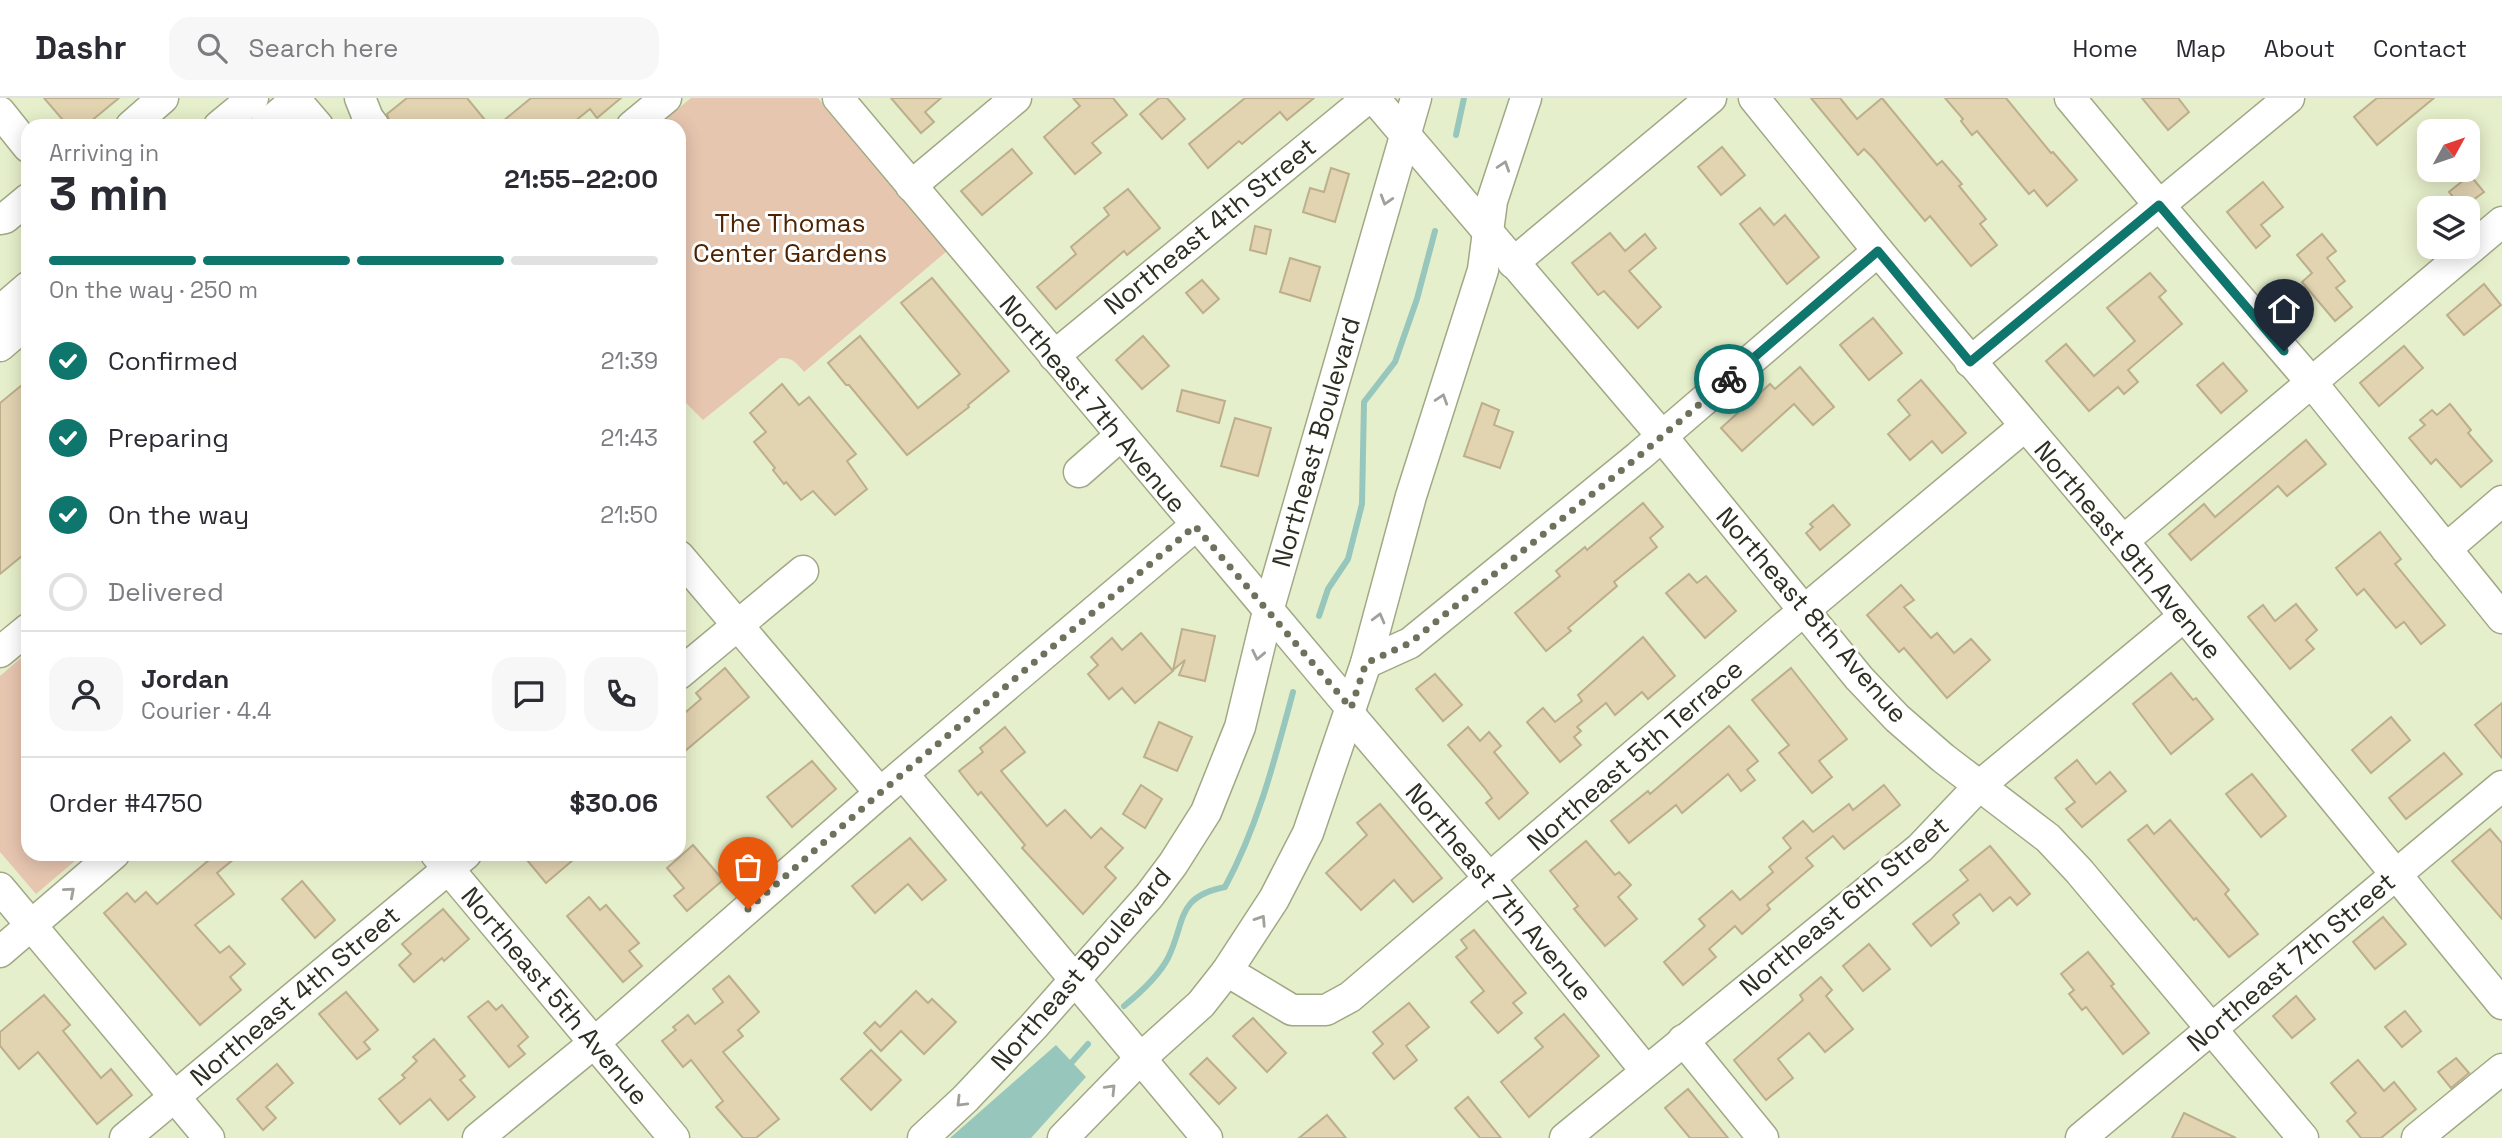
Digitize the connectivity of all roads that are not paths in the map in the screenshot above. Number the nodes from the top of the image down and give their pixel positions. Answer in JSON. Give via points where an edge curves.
{"nodes":[{"id":1,"x":163,"y":98,"type":"edge"},
{"id":2,"x":253,"y":98,"type":"edge"},
{"id":3,"x":360,"y":98,"type":"edge"},
{"id":4,"x":666,"y":98,"type":"edge"},
{"id":5,"x":838,"y":98,"type":"edge"},
{"id":6,"x":1016,"y":98,"type":"edge"},
{"id":7,"x":1368,"y":98,"type":"edge"},
{"id":8,"x":1374,"y":98,"type":"edge"},
{"id":9,"x":1416,"y":98,"type":"edge"},
{"id":10,"x":1526,"y":98,"type":"edge"},
{"id":11,"x":1711,"y":98,"type":"edge"},
{"id":12,"x":1754,"y":98,"type":"edge"},
{"id":13,"x":2070,"y":98,"type":"edge"},
{"id":14,"x":2289,"y":98,"type":"edge"},
{"id":15,"x":296,"y":99,"type":"edge"},
{"id":16,"x":0,"y":112,"type":"edge"},
{"id":17,"x":139,"y":119,"type":"edge"},
{"id":18,"x":228,"y":119,"type":"edge"},
{"id":19,"x":274,"y":119,"type":"edge"},
{"id":20,"x":312,"y":119,"type":"edge"},
{"id":21,"x":369,"y":119,"type":"edge"},
{"id":22,"x":640,"y":119,"type":"edge"},
{"id":23,"x":1405,"y":135,"type":"junction"},
{"id":24,"x":21,"y":138,"type":"edge"},
{"id":25,"x":911,"y":186,"type":"junction"},
{"id":26,"x":21,"y":205,"type":"edge"},
{"id":27,"x":2159,"y":205,"type":"junction"},
{"id":28,"x":0,"y":219,"type":"edge"},
{"id":29,"x":2501,"y":224,"type":"edge"},
{"id":30,"x":1487,"y":232,"type":"junction"},
{"id":31,"x":1878,"y":251,"type":"junction"},
{"id":32,"x":1513,"y":263,"type":"junction"},
{"id":33,"x":21,"y":293,"type":"edge"},
{"id":34,"x":0,"y":311,"type":"edge"},
{"id":35,"x":21,"y":328,"type":"edge"},
{"id":36,"x":0,"y":346,"type":"edge"},
{"id":37,"x":1054,"y":356,"type":"junction"},
{"id":38,"x":1970,"y":362,"type":"junction"},
{"id":39,"x":2312,"y":383,"type":"junction"},
{"id":40,"x":2025,"y":426,"type":"junction"},
{"id":41,"x":1120,"y":436,"type":"junction"},
{"id":42,"x":1662,"y":437,"type":"junction"},
{"id":43,"x":1079,"y":471,"type":"dead end"},
{"id":44,"x":2502,"y":501,"type":"edge"},
{"id":45,"x":1195,"y":526,"type":"junction"},
{"id":46,"x":2123,"y":541,"type":"junction"},
{"id":47,"x":2446,"y":549,"type":"junction"},
{"id":48,"x":686,"y":564,"type":"edge"},
{"id":49,"x":803,"y":571,"type":"dead end"},
{"id":50,"x":1268,"y":611,"type":"junction"},
{"id":51,"x":1803,"y":611,"type":"junction"},
{"id":52,"x":2183,"y":617,"type":"junction"},
{"id":53,"x":2502,"y":618,"type":"edge"},
{"id":54,"x":737,"y":625,"type":"junction"},
{"id":55,"x":21,"y":635,"type":"edge"},
{"id":56,"x":0,"y":652,"type":"edge"},
{"id":57,"x":1366,"y":663,"type":"junction"},
{"id":58,"x":686,"y":668,"type":"edge"},
{"id":59,"x":1350,"y":711,"type":"junction"},
{"id":60,"x":903,"y":774,"type":"junction"},
{"id":61,"x":2502,"y":786,"type":"edge"},
{"id":62,"x":1978,"y":787,"type":"junction"},
{"id":63,"x":880,"y":793,"type":"junction"},
{"id":64,"x":106,"y":861,"type":"edge"},
{"id":65,"x":448,"y":861,"type":"edge"},
{"id":66,"x":452,"y":861,"type":"edge"},
{"id":67,"x":2396,"y":875,"type":"junction"},
{"id":68,"x":1490,"y":879,"type":"junction"},
{"id":69,"x":0,"y":888,"type":"edge"},
{"id":70,"x":31,"y":926,"type":"junction"},
{"id":71,"x":0,"y":952,"type":"edge"},
{"id":72,"x":1227,"y":971,"type":"junction"},
{"id":73,"x":1074,"y":980,"type":"junction"},
{"id":74,"x":2502,"y":1004,"type":"edge"},
{"id":75,"x":2211,"y":1028,"type":"junction"},
{"id":76,"x":1684,"y":1040,"type":"junction"},
{"id":77,"x":594,"y":1043,"type":"junction"},
{"id":78,"x":1141,"y":1058,"type":"junction"},
{"id":79,"x":2502,"y":1069,"type":"edge"},
{"id":80,"x":1646,"y":1071,"type":"junction"},
{"id":81,"x":175,"y":1097,"type":"junction"},
{"id":82,"x":125,"y":1138,"type":"edge"},
{"id":83,"x":209,"y":1138,"type":"edge"},
{"id":84,"x":478,"y":1138,"type":"edge"},
{"id":85,"x":674,"y":1138,"type":"edge"},
{"id":86,"x":923,"y":1138,"type":"edge"},
{"id":87,"x":1063,"y":1138,"type":"edge"},
{"id":88,"x":1207,"y":1138,"type":"edge"},
{"id":89,"x":1565,"y":1138,"type":"edge"},
{"id":90,"x":1763,"y":1138,"type":"edge"},
{"id":91,"x":2081,"y":1138,"type":"edge"},
{"id":92,"x":2302,"y":1138,"type":"edge"},
{"id":93,"x":2417,"y":1138,"type":"edge"}],
"edges":[{"from":1,"to":17,"type":"street"},
{"from":2,"to":18,"type":"street"},
{"from":3,"to":21,"type":"street"},
{"from":4,"to":22,"type":"street"},
{"from":5,"to":25,"type":"street","name":"Northeast 7th Avenue"},
{"from":6,"to":25,"type":"street"},
{"from":7,"to":37,"type":"street","name":"Northeast 4th Street"},
{"from":8,"to":23,"type":"street","name":"Northeast 8th Avenue"},
{"from":9,"to":23,"type":"street","name":"Northeast Boulevard"},
{"from":30,"to":10,"type":"street","one_way":true,"via":[[1492,201]]},
{"from":11,"to":32,"type":"street"},
{"from":12,"to":31,"type":"street","name":"Northeast 9th Avenue"},
{"from":13,"to":27,"type":"street"},
{"from":14,"to":27,"type":"street"},
{"from":15,"to":19,"type":"street"},
{"from":15,"to":20,"type":"street"},
{"from":16,"to":24,"type":"street"},
{"from":23,"to":30,"type":"street","name":"Northeast 8th Avenue"},
{"from":23,"to":50,"type":"street","name":"Northeast Boulevard","one_way":true},
{"from":25,"to":37,"type":"street","name":"Northeast 7th Avenue"},
{"from":26,"to":28,"type":"street"},
{"from":27,"to":38,"type":"street"},
{"from":27,"to":39,"type":"street"},
{"from":29,"to":39,"type":"street"},
{"from":30,"to":32,"type":"street","name":"Northeast 8th Avenue"},
{"from":57,"to":30,"type":"street","one_way":true,"via":[[1411,496],[1483,270]]},
{"from":31,"to":38,"type":"street","name":"Northeast 9th Avenue"},
{"from":31,"to":42,"type":"street"},
{"from":32,"to":42,"type":"street","name":"Northeast 8th Avenue"},
{"from":33,"to":34,"type":"street"},
{"from":35,"to":36,"type":"street"},
{"from":37,"to":41,"type":"street","name":"Northeast 7th Avenue"},
{"from":38,"to":40,"type":"street","name":"Northeast 9th Avenue"},
{"from":39,"to":46,"type":"street"},
{"from":39,"to":47,"type":"street"},
{"from":40,"to":46,"type":"street","name":"Northeast 9th Avenue"},
{"from":40,"to":51,"type":"street","name":"Northeast 5th Terrace"},
{"from":41,"to":43,"type":"street"},
{"from":41,"to":45,"type":"street","name":"Northeast 7th Avenue"},
{"from":42,"to":51,"type":"street","name":"Northeast 8th Avenue"},
{"from":42,"to":57,"type":"street","via":[[1410,643]]},
{"from":44,"to":47,"type":"street"},
{"from":45,"to":50,"type":"street","name":"Northeast 7th Avenue"},
{"from":45,"to":60,"type":"street"},
{"from":46,"to":52,"type":"street","name":"Northeast 9th Avenue"},
{"from":47,"to":53,"type":"street"},
{"from":48,"to":54,"type":"street"},
{"from":49,"to":54,"type":"street"},
{"from":50,"to":59,"type":"street","name":"Northeast 7th Avenue"},
{"from":50,"to":73,"type":"street","name":"Northeast Boulevard","one_way":true,"via":[[1240,727],[1206,812],[1149,897]]},
{"from":51,"to":62,"type":"street","name":"Northeast 8th Avenue","via":[[1897,718]]},
{"from":51,"to":68,"type":"street","name":"Northeast 5th Terrace"},
{"from":52,"to":62,"type":"street","name":"Northeast 6th Street"},
{"from":52,"to":67,"type":"street","name":"Northeast 9th Avenue"},
{"from":54,"to":58,"type":"street"},
{"from":54,"to":63,"type":"street"},
{"from":55,"to":56,"type":"street"},
{"from":57,"to":59,"type":"street"},
{"from":59,"to":68,"type":"street","name":"Northeast 7th Avenue"},
{"from":72,"to":59,"type":"street","one_way":true,"via":[[1274,899],[1308,833]]},
{"from":60,"to":63,"type":"street"},
{"from":60,"to":73,"type":"street"},
{"from":61,"to":67,"type":"street","name":"Northeast 7th Street"},
{"from":62,"to":75,"type":"street","name":"Northeast 8th Avenue","via":[[2048,838]]},
{"from":62,"to":76,"type":"street","name":"Northeast 6th Street","via":[[1920,848]]},
{"from":63,"to":77,"type":"street"},
{"from":70,"to":64,"type":"street","one_way":true},
{"from":65,"to":81,"type":"street","name":"Northeast 4th Street"},
{"from":66,"to":77,"type":"street","name":"Northeast 5th Avenue"},
{"from":67,"to":74,"type":"street","name":"Northeast 9th Avenue"},
{"from":67,"to":75,"type":"street","name":"Northeast 7th Street"},
{"from":68,"to":72,"type":"street","name":"Northeast 5th Terrace","via":[[1350,997],[1325,1010],[1292,1010]]},
{"from":68,"to":80,"type":"street","name":"Northeast 7th Avenue"},
{"from":69,"to":70,"type":"street"},
{"from":70,"to":71,"type":"street"},
{"from":70,"to":81,"type":"street"},
{"from":72,"to":78,"type":"street","via":[[1201,1003]]},
{"from":73,"to":78,"type":"street"},
{"from":73,"to":86,"type":"street","name":"Northeast Boulevard","one_way":true},
{"from":75,"to":91,"type":"street","name":"Northeast 7th Street"},
{"from":75,"to":92,"type":"street","name":"Northeast 8th Avenue"},
{"from":76,"to":80,"type":"street","name":"Northeast 6th Street"},
{"from":76,"to":90,"type":"street"},
{"from":77,"to":84,"type":"street"},
{"from":77,"to":85,"type":"street","name":"Northeast 5th Avenue"},
{"from":87,"to":78,"type":"street","one_way":true},
{"from":78,"to":88,"type":"street"},
{"from":79,"to":93,"type":"street"},
{"from":80,"to":89,"type":"street","name":"Northeast 6th Street"},
{"from":81,"to":82,"type":"street","name":"Northeast 4th Street"},
{"from":81,"to":83,"type":"street"}]}
